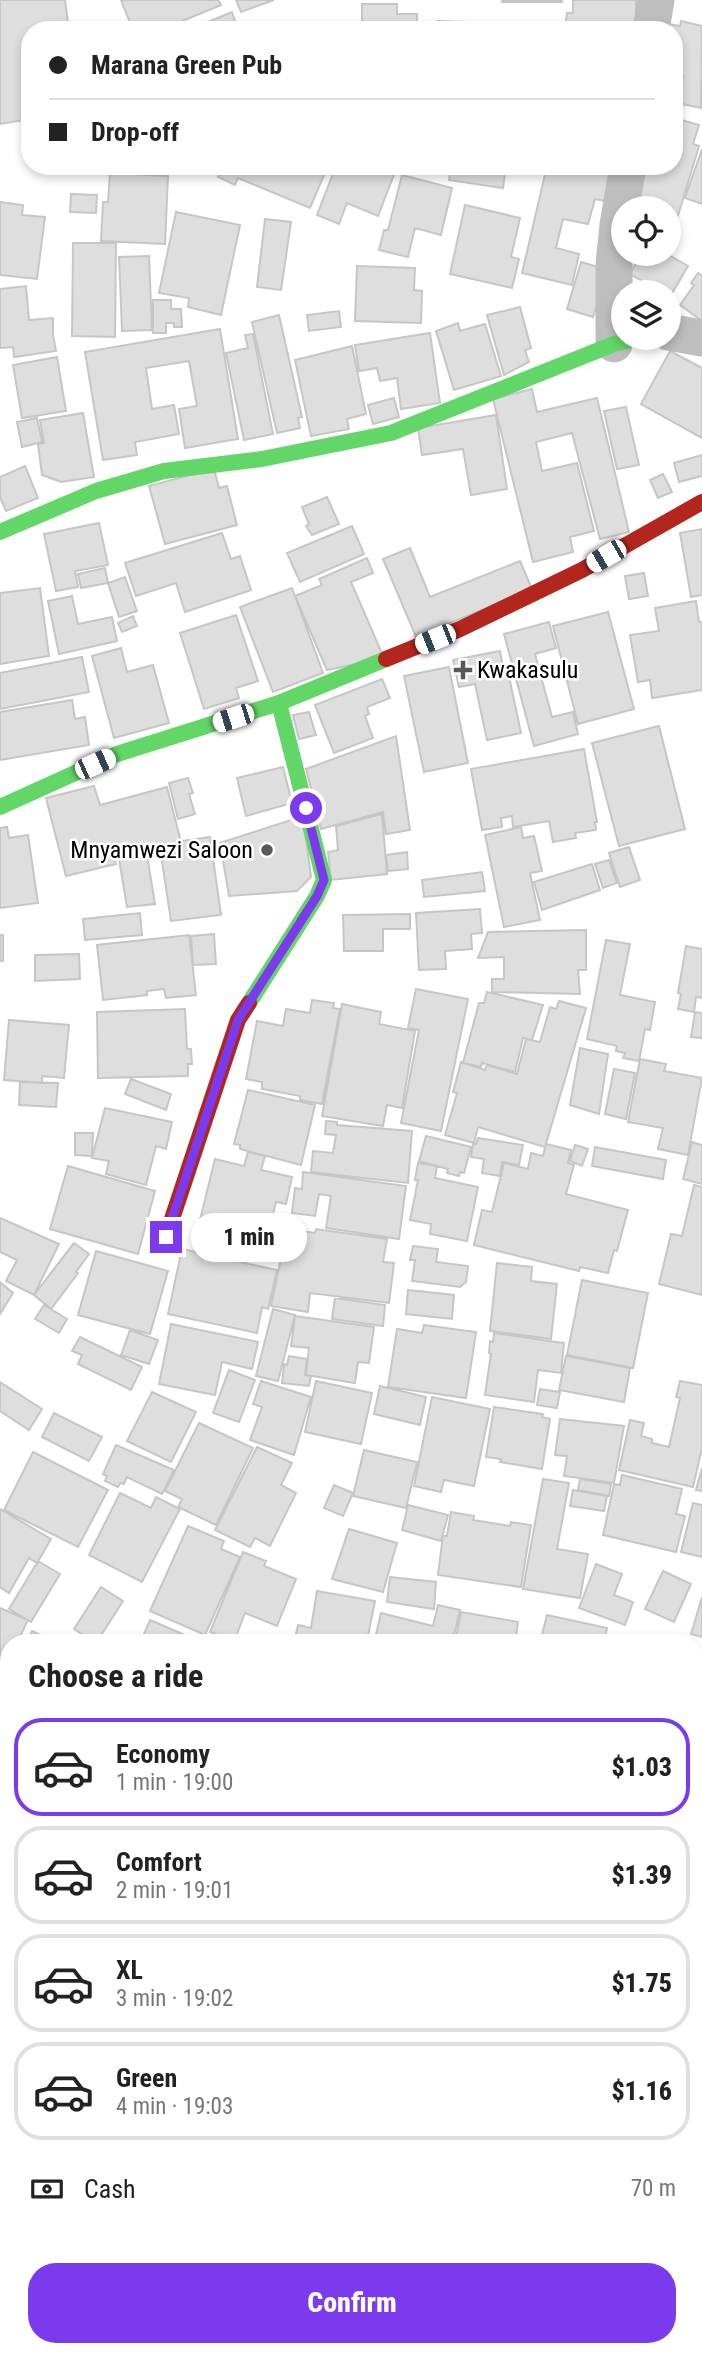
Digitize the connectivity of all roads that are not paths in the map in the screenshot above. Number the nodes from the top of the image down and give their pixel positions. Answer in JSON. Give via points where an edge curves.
{"nodes":[{"id":1,"x":656,"y":0,"type":"edge"},
{"id":2,"x":652,"y":21,"type":"edge"},
{"id":3,"x":626,"y":175,"type":"edge"},
{"id":4,"x":616,"y":280,"type":"edge"},
{"id":5,"x":681,"y":334,"type":"edge"},
{"id":6,"x":702,"y":338,"type":"edge"},
{"id":7,"x":611,"y":347,"type":"edge"},
{"id":8,"x":702,"y":502,"type":"edge"},
{"id":9,"x":0,"y":532,"type":"edge"},
{"id":10,"x":279,"y":704,"type":"junction"},
{"id":11,"x":0,"y":807,"type":"edge"},
{"id":12,"x":166,"y":1237,"type":"dead end"}],
"edges":[{"from":1,"to":2,"type":"street"},
{"from":3,"to":4,"type":"street","via":[[614,265]]},
{"from":5,"to":6,"type":"street"},
{"from":7,"to":9,"type":"street","via":[[391,433],[262,459],[164,471],[96,491]]},
{"from":8,"to":10,"type":"street","via":[[582,570],[460,629]]},
{"from":10,"to":11,"type":"street","via":[[117,754]]},
{"from":10,"to":12,"type":"street","via":[[324,880],[238,1020]]}]}
